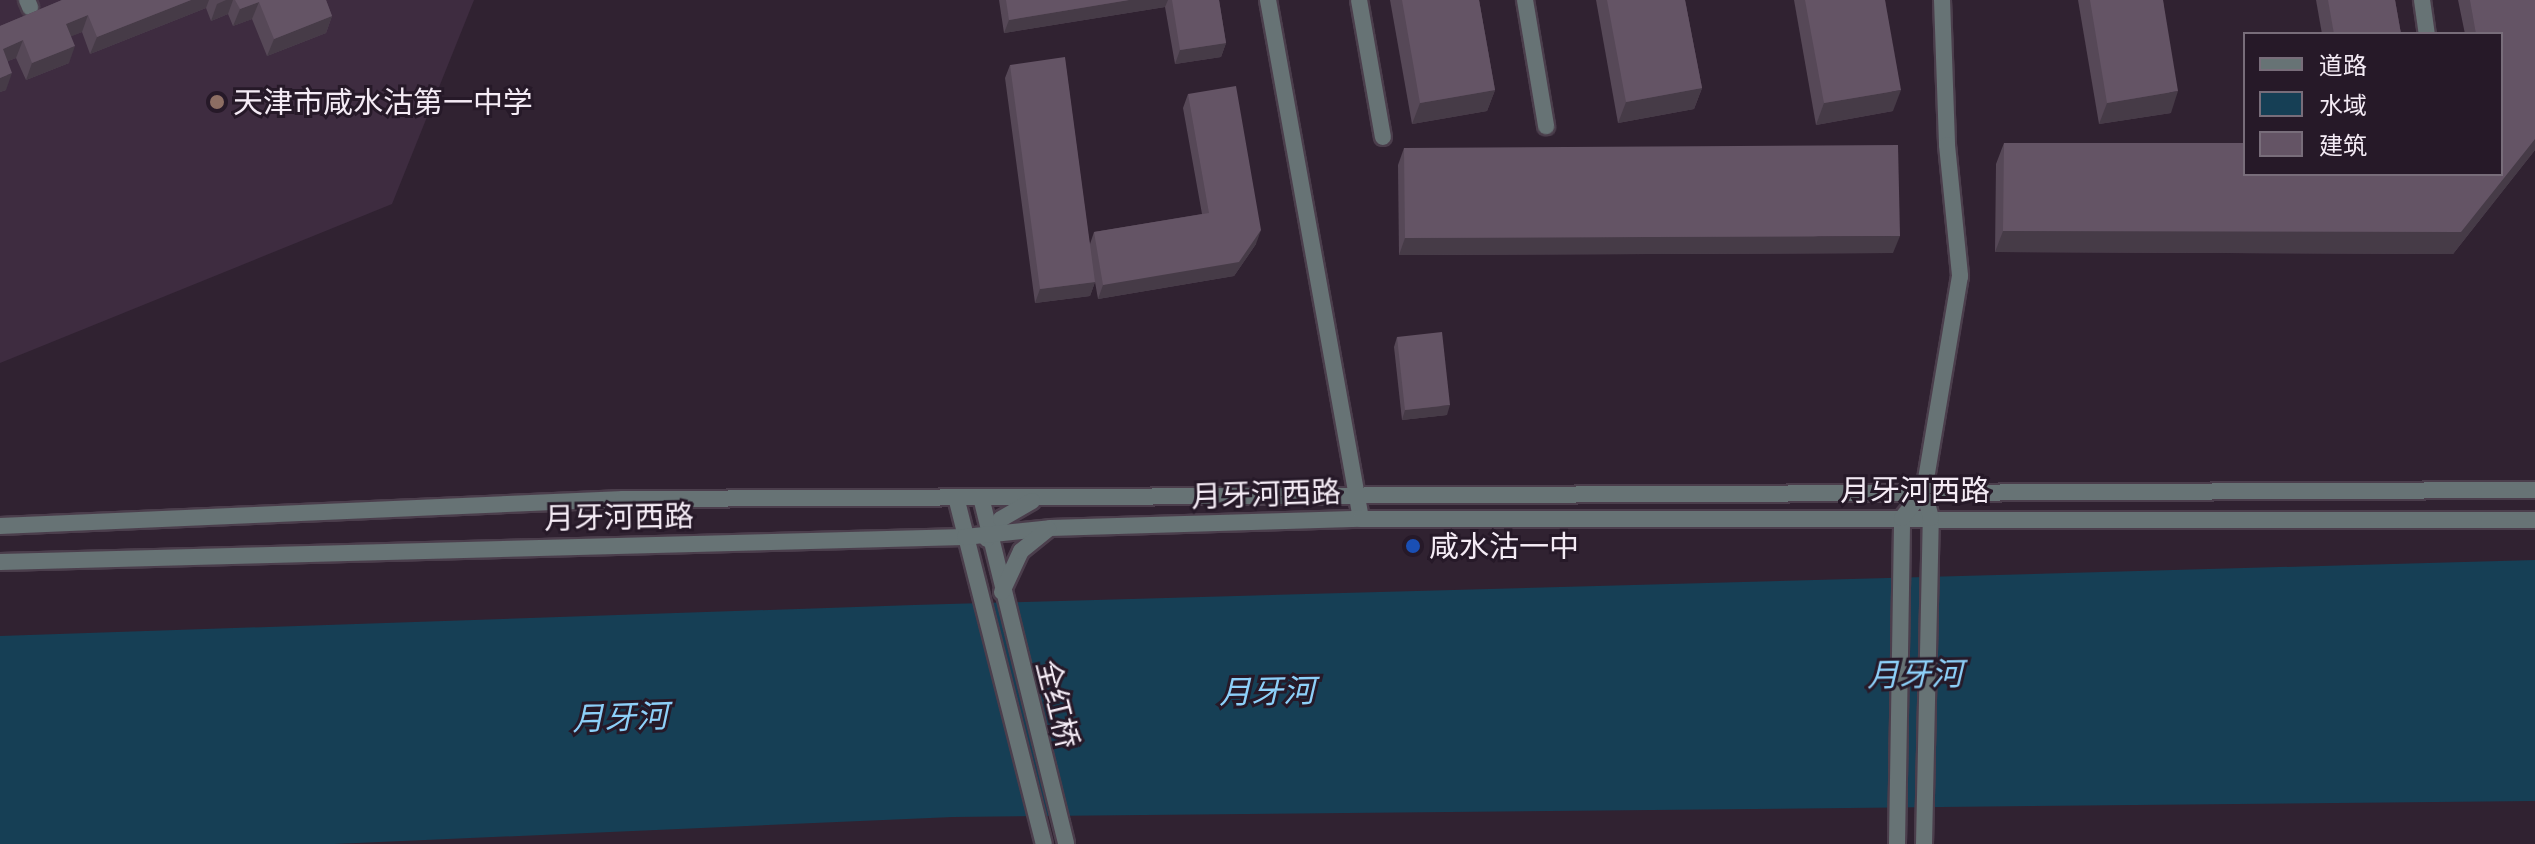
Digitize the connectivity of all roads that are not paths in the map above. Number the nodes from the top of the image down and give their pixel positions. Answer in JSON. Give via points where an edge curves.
{"nodes":[{"id":1,"x":1268,"y":0,"type":"edge"},
{"id":2,"x":1359,"y":0,"type":"edge"},
{"id":3,"x":1525,"y":0,"type":"edge"},
{"id":4,"x":1942,"y":0,"type":"edge"},
{"id":5,"x":2422,"y":0,"type":"edge"},
{"id":6,"x":2427,"y":32,"type":"edge"},
{"id":7,"x":1546,"y":126,"type":"dead end"},
{"id":8,"x":1383,"y":137,"type":"dead end"},
{"id":9,"x":2535,"y":490,"type":"edge"},
{"id":10,"x":1924,"y":491,"type":"junction"},
{"id":11,"x":1356,"y":492,"type":"junction"},
{"id":12,"x":956,"y":497,"type":"junction"},
{"id":13,"x":981,"y":497,"type":"junction"},
{"id":14,"x":1045,"y":497,"type":"junction"},
{"id":15,"x":1902,"y":518,"type":"junction"},
{"id":16,"x":1931,"y":518,"type":"junction"},
{"id":17,"x":1361,"y":519,"type":"junction"},
{"id":18,"x":2535,"y":520,"type":"edge"},
{"id":19,"x":0,"y":526,"type":"edge"},
{"id":20,"x":1050,"y":528,"type":"junction"},
{"id":21,"x":988,"y":535,"type":"junction"},
{"id":22,"x":965,"y":537,"type":"junction"},
{"id":23,"x":0,"y":562,"type":"edge"},
{"id":24,"x":979,"y":593,"type":"junction"},
{"id":25,"x":1001,"y":593,"type":"junction"},
{"id":26,"x":1063,"y":836,"type":"edge"},
{"id":27,"x":1044,"y":844,"type":"edge"},
{"id":28,"x":1897,"y":844,"type":"edge"},
{"id":29,"x":1924,"y":844,"type":"edge"}],
"edges":[{"from":1,"to":11,"type":"street"},
{"from":2,"to":8,"type":"street"},
{"from":3,"to":7,"type":"street"},
{"from":4,"to":10,"type":"street","via":[[1947,145],[1960,276]]},
{"from":5,"to":6,"type":"street"},
{"from":9,"to":10,"type":"street","name":"月牙河西路"},
{"from":10,"to":11,"type":"street","name":"月牙河西路"},
{"from":10,"to":15,"type":"street"},
{"from":10,"to":16,"type":"street"},
{"from":11,"to":14,"type":"street","name":"月牙河西路"},
{"from":11,"to":17,"type":"street"},
{"from":12,"to":13,"type":"street","name":"月牙河西路"},
{"from":12,"to":19,"type":"street","name":"月牙河西路","via":[[623,499]]},
{"from":12,"to":22,"type":"street","name":"全红桥"},
{"from":13,"to":14,"type":"street","name":"月牙河西路"},
{"from":13,"to":21,"type":"street","name":"全红桥"},
{"from":14,"to":21,"type":"street","via":[[1012,510]]},
{"from":15,"to":16,"type":"street","name":"月牙河西路"},
{"from":15,"to":17,"type":"street","name":"月牙河西路"},
{"from":15,"to":28,"type":"street"},
{"from":16,"to":18,"type":"street","name":"月牙河西路"},
{"from":16,"to":29,"type":"street"},
{"from":17,"to":20,"type":"street","name":"月牙河西路"},
{"from":20,"to":21,"type":"street","name":"月牙河西路"},
{"from":20,"to":25,"type":"street","via":[[1021,551]]},
{"from":21,"to":22,"type":"street","name":"月牙河西路"},
{"from":21,"to":24,"type":"street"},
{"from":21,"to":25,"type":"street","name":"全红桥"},
{"from":22,"to":23,"type":"street","name":"月牙河西路"},
{"from":22,"to":24,"type":"street","name":"全红桥"},
{"from":24,"to":27,"type":"street","name":"全红桥"},
{"from":25,"to":26,"type":"street","name":"全红桥"}]}
